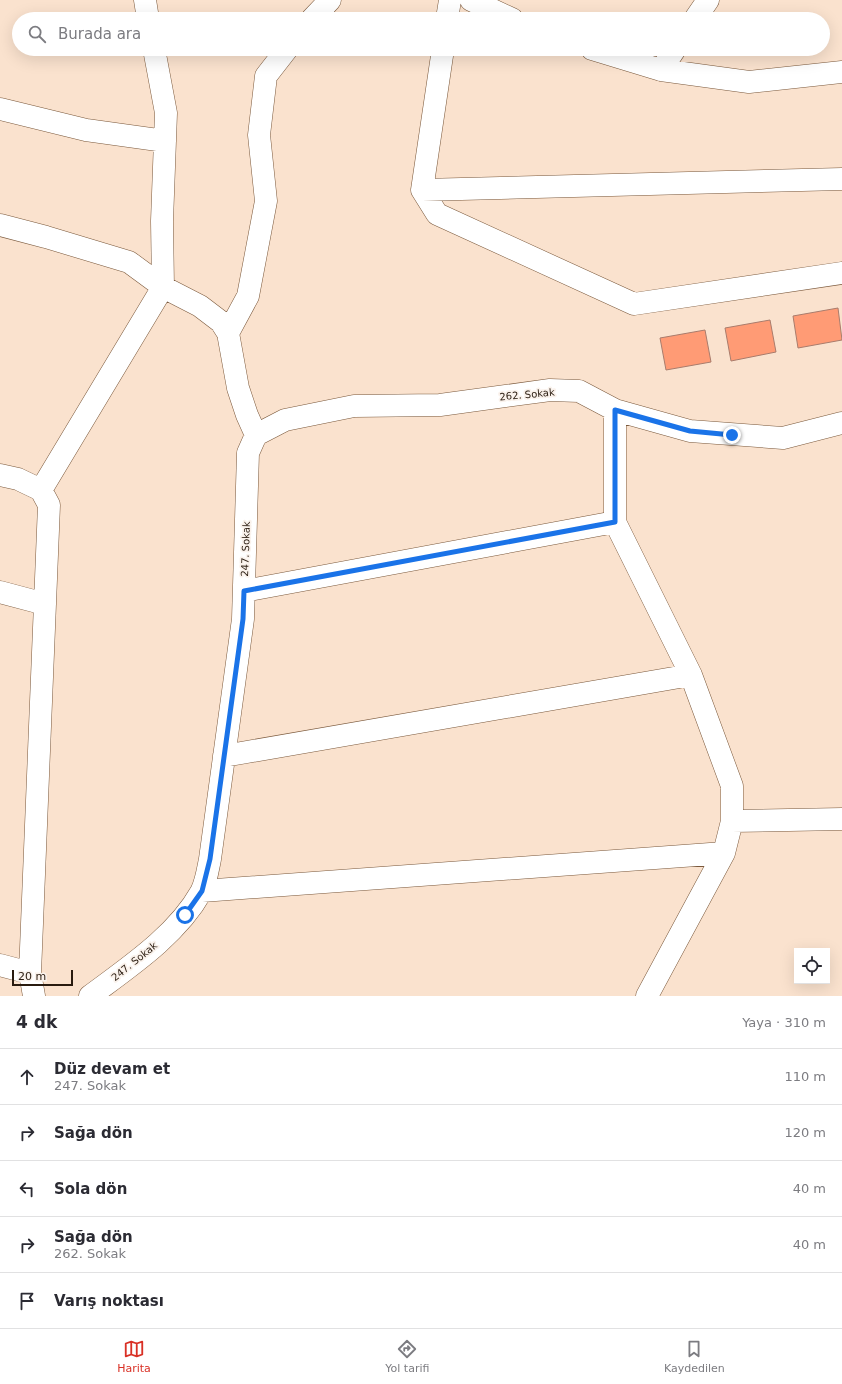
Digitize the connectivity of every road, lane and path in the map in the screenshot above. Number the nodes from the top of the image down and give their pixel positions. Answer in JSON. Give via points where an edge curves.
{"nodes":[{"id":1,"x":145,"y":0,"type":"edge"},
{"id":2,"x":330,"y":0,"type":"edge"},
{"id":3,"x":450,"y":0,"type":"edge"},
{"id":4,"x":708,"y":0,"type":"edge"},
{"id":5,"x":482,"y":2,"type":"edge"},
{"id":6,"x":147,"y":12,"type":"edge"},
{"id":7,"x":319,"y":12,"type":"edge"},
{"id":8,"x":448,"y":12,"type":"edge"},
{"id":9,"x":500,"y":12,"type":"edge"},
{"id":10,"x":700,"y":12,"type":"edge"},
{"id":11,"x":155,"y":56,"type":"edge"},
{"id":12,"x":282,"y":56,"type":"edge"},
{"id":13,"x":442,"y":56,"type":"edge"},
{"id":14,"x":615,"y":56,"type":"edge"},
{"id":15,"x":670,"y":56,"type":"edge"},
{"id":16,"x":661,"y":70,"type":"junction"},
{"id":17,"x":842,"y":72,"type":"edge"},
{"id":18,"x":0,"y":109,"type":"edge"},
{"id":19,"x":165,"y":140,"type":"junction"},
{"id":20,"x":842,"y":179,"type":"edge"},
{"id":21,"x":422,"y":190,"type":"junction"},
{"id":22,"x":0,"y":226,"type":"edge"},
{"id":23,"x":842,"y":273,"type":"edge"},
{"id":24,"x":163,"y":287,"type":"junction"},
{"id":25,"x":228,"y":333,"type":"junction"},
{"id":26,"x":615,"y":410,"type":"junction"},
{"id":27,"x":842,"y":423,"type":"edge"},
{"id":28,"x":256,"y":434,"type":"junction"},
{"id":29,"x":0,"y":475,"type":"edge"},
{"id":30,"x":41,"y":490,"type":"junction"},
{"id":31,"x":615,"y":522,"type":"junction"},
{"id":32,"x":244,"y":591,"type":"junction"},
{"id":33,"x":0,"y":592,"type":"edge"},
{"id":34,"x":45,"y":604,"type":"junction"},
{"id":35,"x":691,"y":675,"type":"junction"},
{"id":36,"x":224,"y":756,"type":"junction"},
{"id":37,"x":842,"y":819,"type":"edge"},
{"id":38,"x":732,"y":821,"type":"junction"},
{"id":39,"x":724,"y":853,"type":"junction"},
{"id":40,"x":202,"y":891,"type":"junction"},
{"id":41,"x":0,"y":965,"type":"edge"},
{"id":42,"x":30,"y":973,"type":"junction"},
{"id":43,"x":34,"y":996,"type":"edge"},
{"id":44,"x":90,"y":996,"type":"edge"},
{"id":45,"x":647,"y":996,"type":"edge"}],
"edges":[{"from":1,"to":6,"type":"street"},
{"from":2,"to":7,"type":"street"},
{"from":3,"to":8,"type":"street"},
{"from":4,"to":10,"type":"street"},
{"from":5,"to":9,"type":"street"},
{"from":11,"to":19,"type":"street","via":[[166,113]]},
{"from":12,"to":25,"type":"street","via":[[266,76],[259,135],[266,201],[248,296]]},
{"from":13,"to":21,"type":"street"},
{"from":14,"to":16,"type":"street"},
{"from":15,"to":16,"type":"street"},
{"from":16,"to":17,"type":"street","via":[[749,82]]},
{"from":18,"to":19,"type":"street","via":[[86,130]]},
{"from":19,"to":24,"type":"street"},
{"from":20,"to":21,"type":"street"},
{"from":21,"to":23,"type":"street","via":[[437,214],[634,304]]},
{"from":22,"to":24,"type":"street","via":[[129,262]]},
{"from":24,"to":25,"type":"street","via":[[200,306],[221,322]]},
{"from":24,"to":30,"type":"street"},
{"from":25,"to":28,"type":"street","via":[[238,388],[246,415]]},
{"from":26,"to":27,"type":"street","name":"262. Sokak","via":[[690,431],[783,438]]},
{"from":26,"to":28,"type":"street","name":"262. Sokak","via":[[579,392],[550,390],[440,405],[354,406],[285,420]]},
{"from":26,"to":31,"type":"street"},
{"from":28,"to":32,"type":"street","name":"247. Sokak","via":[[248,453]]},
{"from":29,"to":30,"type":"street","via":[[18,479]]},
{"from":30,"to":34,"type":"street","via":[[49,505]]},
{"from":31,"to":32,"type":"street"},
{"from":31,"to":35,"type":"street"},
{"from":32,"to":36,"type":"street","name":"247. Sokak","via":[[243,619]]},
{"from":33,"to":34,"type":"street"},
{"from":34,"to":42,"type":"street"},
{"from":35,"to":36,"type":"street"},
{"from":35,"to":38,"type":"street","via":[[732,786]]},
{"from":36,"to":40,"type":"street","name":"247. Sokak","via":[[210,859]]},
{"from":37,"to":38,"type":"street"},
{"from":38,"to":39,"type":"street"},
{"from":39,"to":40,"type":"street"},
{"from":39,"to":45,"type":"street"},
{"from":40,"to":44,"type":"street","name":"247. Sokak","via":[[185,915],[150,951]]},
{"from":41,"to":42,"type":"street"},
{"from":42,"to":43,"type":"street"}]}
